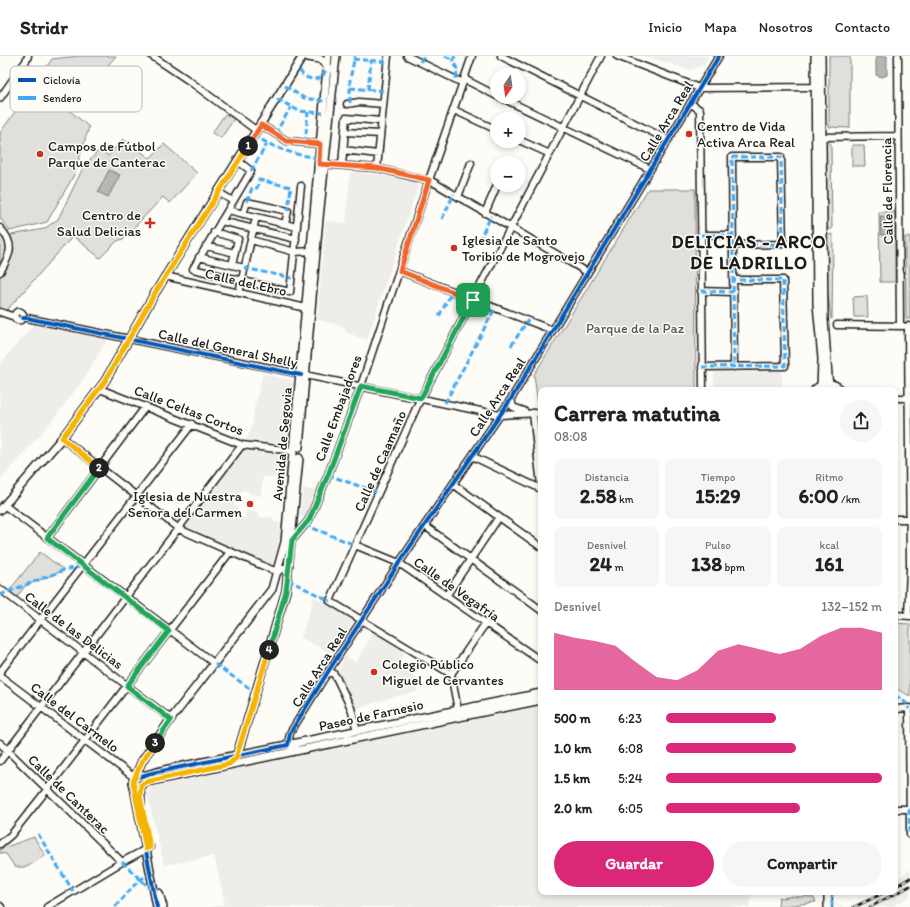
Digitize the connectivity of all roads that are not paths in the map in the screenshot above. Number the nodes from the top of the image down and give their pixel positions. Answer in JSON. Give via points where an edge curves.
{"nodes":[{"id":1,"x":28,"y":56,"type":"edge"},
{"id":2,"x":152,"y":56,"type":"edge"},
{"id":3,"x":307,"y":56,"type":"edge"},
{"id":4,"x":328,"y":56,"type":"edge"},
{"id":5,"x":336,"y":56,"type":"edge"},
{"id":6,"x":388,"y":56,"type":"edge"},
{"id":7,"x":407,"y":56,"type":"edge"},
{"id":8,"x":472,"y":56,"type":"edge"},
{"id":9,"x":501,"y":56,"type":"edge"},
{"id":10,"x":601,"y":56,"type":"edge"},
{"id":11,"x":617,"y":56,"type":"edge"},
{"id":12,"x":719,"y":56,"type":"edge"},
{"id":13,"x":815,"y":56,"type":"edge"},
{"id":14,"x":821,"y":56,"type":"edge"},
{"id":15,"x":898,"y":56,"type":"edge"},
{"id":16,"x":22,"y":66,"type":"edge"},
{"id":17,"x":328,"y":67,"type":"junction"},
{"id":18,"x":821,"y":78,"type":"junction"},
{"id":19,"x":464,"y":81,"type":"junction"},
{"id":20,"x":10,"y":84,"type":"edge"},
{"id":21,"x":699,"y":88,"type":"junction"},
{"id":22,"x":815,"y":88,"type":"junction"},
{"id":23,"x":490,"y":93,"type":"edge"},
{"id":24,"x":580,"y":95,"type":"junction"},
{"id":25,"x":0,"y":98,"type":"edge"},
{"id":26,"x":690,"y":103,"type":"junction"},
{"id":27,"x":346,"y":104,"type":"dead end"},
{"id":28,"x":383,"y":104,"type":"junction"},
{"id":29,"x":514,"y":104,"type":"edge"},
{"id":30,"x":454,"y":110,"type":"junction"},
{"id":31,"x":381,"y":121,"type":"junction"},
{"id":32,"x":490,"y":127,"type":"edge"},
{"id":33,"x":259,"y":128,"type":"junction"},
{"id":34,"x":563,"y":128,"type":"junction"},
{"id":35,"x":345,"y":132,"type":"junction"},
{"id":36,"x":380,"y":134,"type":"junction"},
{"id":37,"x":898,"y":136,"type":"junction"},
{"id":38,"x":822,"y":137,"type":"junction"},
{"id":39,"x":668,"y":140,"type":"junction"},
{"id":40,"x":526,"y":143,"type":"edge"},
{"id":41,"x":320,"y":144,"type":"junction"},
{"id":42,"x":816,"y":144,"type":"junction"},
{"id":43,"x":343,"y":150,"type":"junction"},
{"id":44,"x":378,"y":154,"type":"junction"},
{"id":45,"x":550,"y":154,"type":"junction"},
{"id":46,"x":238,"y":162,"type":"junction"},
{"id":47,"x":471,"y":163,"type":"dead end"},
{"id":48,"x":322,"y":164,"type":"junction"},
{"id":49,"x":342,"y":165,"type":"junction"},
{"id":50,"x":377,"y":168,"type":"junction"},
{"id":51,"x":650,"y":169,"type":"junction"},
{"id":52,"x":429,"y":180,"type":"junction"},
{"id":53,"x":301,"y":186,"type":"dead end"},
{"id":54,"x":218,"y":192,"type":"junction"},
{"id":55,"x":494,"y":192,"type":"edge"},
{"id":56,"x":458,"y":197,"type":"junction"},
{"id":57,"x":233,"y":201,"type":"junction"},
{"id":58,"x":228,"y":210,"type":"junction"},
{"id":59,"x":485,"y":213,"type":"junction"},
{"id":60,"x":243,"y":214,"type":"junction"},
{"id":61,"x":256,"y":217,"type":"junction"},
{"id":62,"x":221,"y":221,"type":"junction"},
{"id":63,"x":285,"y":224,"type":"junction"},
{"id":64,"x":297,"y":227,"type":"junction"},
{"id":65,"x":0,"y":228,"type":"edge"},
{"id":66,"x":253,"y":228,"type":"junction"},
{"id":67,"x":510,"y":228,"type":"junction"},
{"id":68,"x":214,"y":232,"type":"junction"},
{"id":69,"x":701,"y":235,"type":"junction"},
{"id":70,"x":733,"y":235,"type":"junction"},
{"id":71,"x":296,"y":239,"type":"junction"},
{"id":72,"x":251,"y":240,"type":"junction"},
{"id":73,"x":733,"y":245,"type":"junction"},
{"id":74,"x":206,"y":246,"type":"junction"},
{"id":75,"x":311,"y":251,"type":"junction"},
{"id":76,"x":295,"y":252,"type":"junction"},
{"id":77,"x":235,"y":253,"type":"junction"},
{"id":78,"x":199,"y":257,"type":"junction"},
{"id":79,"x":232,"y":265,"type":"junction"},
{"id":80,"x":244,"y":268,"type":"junction"},
{"id":81,"x":400,"y":271,"type":"junction"},
{"id":82,"x":0,"y":272,"type":"edge"},
{"id":83,"x":587,"y":272,"type":"junction"},
{"id":84,"x":165,"y":276,"type":"junction"},
{"id":85,"x":733,"y":280,"type":"junction"},
{"id":86,"x":242,"y":281,"type":"junction"},
{"id":87,"x":701,"y":291,"type":"junction"},
{"id":88,"x":733,"y":292,"type":"junction"},
{"id":89,"x":239,"y":293,"type":"junction"},
{"id":90,"x":473,"y":300,"type":"junction"},
{"id":91,"x":306,"y":308,"type":"junction"},
{"id":92,"x":0,"y":312,"type":"edge"},
{"id":93,"x":310,"y":324,"type":"junction"},
{"id":94,"x":837,"y":325,"type":"dead end"},
{"id":95,"x":900,"y":326,"type":"junction"},
{"id":96,"x":909,"y":326,"type":"edge"},
{"id":97,"x":552,"y":330,"type":"junction"},
{"id":98,"x":130,"y":338,"type":"junction"},
{"id":99,"x":734,"y":366,"type":"junction"},
{"id":100,"x":702,"y":367,"type":"junction"},
{"id":101,"x":304,"y":375,"type":"junction"},
{"id":102,"x":361,"y":386,"type":"junction"},
{"id":103,"x":703,"y":387,"type":"edge"},
{"id":104,"x":821,"y":387,"type":"edge"},
{"id":105,"x":829,"y":387,"type":"edge"},
{"id":106,"x":839,"y":387,"type":"edge"},
{"id":107,"x":100,"y":389,"type":"junction"},
{"id":108,"x":421,"y":398,"type":"junction"},
{"id":109,"x":898,"y":398,"type":"edge"},
{"id":110,"x":908,"y":398,"type":"junction"},
{"id":111,"x":511,"y":399,"type":"junction"},
{"id":112,"x":146,"y":406,"type":"junction"},
{"id":113,"x":533,"y":413,"type":"junction"},
{"id":114,"x":538,"y":413,"type":"edge"},
{"id":115,"x":500,"y":415,"type":"junction"},
{"id":116,"x":192,"y":424,"type":"junction"},
{"id":117,"x":62,"y":438,"type":"junction"},
{"id":118,"x":242,"y":445,"type":"junction"},
{"id":119,"x":294,"y":451,"type":"junction"},
{"id":120,"x":472,"y":456,"type":"junction"},
{"id":121,"x":538,"y":459,"type":"edge"},
{"id":122,"x":100,"y":468,"type":"junction"},
{"id":123,"x":453,"y":484,"type":"junction"},
{"id":124,"x":538,"y":486,"type":"edge"},
{"id":125,"x":136,"y":496,"type":"junction"},
{"id":126,"x":2,"y":508,"type":"edge"},
{"id":127,"x":499,"y":517,"type":"junction"},
{"id":128,"x":898,"y":519,"type":"edge"},
{"id":129,"x":909,"y":519,"type":"edge"},
{"id":130,"x":425,"y":526,"type":"junction"},
{"id":131,"x":179,"y":528,"type":"junction"},
{"id":132,"x":47,"y":538,"type":"junction"},
{"id":133,"x":292,"y":540,"type":"junction"},
{"id":134,"x":355,"y":545,"type":"junction"},
{"id":135,"x":538,"y":545,"type":"edge"},
{"id":136,"x":230,"y":552,"type":"junction"},
{"id":137,"x":471,"y":559,"type":"junction"},
{"id":138,"x":399,"y":563,"type":"junction"},
{"id":139,"x":83,"y":565,"type":"junction"},
{"id":140,"x":289,"y":566,"type":"junction"},
{"id":141,"x":277,"y":572,"type":"junction"},
{"id":142,"x":273,"y":587,"type":"junction"},
{"id":143,"x":0,"y":589,"type":"edge"},
{"id":144,"x":286,"y":591,"type":"junction"},
{"id":145,"x":446,"y":596,"type":"junction"},
{"id":146,"x":126,"y":597,"type":"junction"},
{"id":147,"x":538,"y":608,"type":"edge"},
{"id":148,"x":898,"y":615,"type":"edge"},
{"id":149,"x":909,"y":616,"type":"edge"},
{"id":150,"x":40,"y":620,"type":"junction"},
{"id":151,"x":362,"y":620,"type":"junction"},
{"id":152,"x":485,"y":624,"type":"junction"},
{"id":153,"x":169,"y":631,"type":"junction"},
{"id":154,"x":83,"y":652,"type":"junction"},
{"id":155,"x":538,"y":659,"type":"edge"},
{"id":156,"x":215,"y":664,"type":"junction"},
{"id":157,"x":0,"y":672,"type":"edge"},
{"id":158,"x":327,"y":674,"type":"junction"},
{"id":159,"x":451,"y":674,"type":"junction"},
{"id":160,"x":0,"y":676,"type":"edge"},
{"id":161,"x":127,"y":686,"type":"junction"},
{"id":162,"x":538,"y":694,"type":"edge"},
{"id":163,"x":538,"y":701,"type":"edge"},
{"id":164,"x":41,"y":706,"type":"junction"},
{"id":165,"x":909,"y":709,"type":"edge"},
{"id":166,"x":458,"y":710,"type":"junction"},
{"id":167,"x":898,"y":710,"type":"edge"},
{"id":168,"x":171,"y":720,"type":"junction"},
{"id":169,"x":357,"y":731,"type":"junction"},
{"id":170,"x":85,"y":740,"type":"junction"},
{"id":171,"x":0,"y":743,"type":"edge"},
{"id":172,"x":288,"y":745,"type":"junction"},
{"id":173,"x":299,"y":750,"type":"junction"},
{"id":174,"x":8,"y":751,"type":"junction"},
{"id":175,"x":237,"y":755,"type":"junction"},
{"id":176,"x":0,"y":761,"type":"edge"},
{"id":177,"x":229,"y":764,"type":"junction"},
{"id":178,"x":135,"y":778,"type":"junction"},
{"id":179,"x":146,"y":782,"type":"junction"},
{"id":180,"x":48,"y":789,"type":"junction"},
{"id":181,"x":898,"y":809,"type":"edge"},
{"id":182,"x":909,"y":809,"type":"edge"},
{"id":183,"x":910,"y":835,"type":"edge"},
{"id":184,"x":0,"y":844,"type":"edge"},
{"id":185,"x":148,"y":848,"type":"junction"},
{"id":186,"x":122,"y":862,"type":"junction"},
{"id":187,"x":823,"y":895,"type":"edge"},
{"id":188,"x":828,"y":895,"type":"edge"},
{"id":189,"x":161,"y":906,"type":"edge"},
{"id":190,"x":47,"y":907,"type":"edge"},
{"id":191,"x":823,"y":907,"type":"edge"},
{"id":192,"x":828,"y":907,"type":"edge"}],
"edges":[{"from":1,"to":16,"type":"street"},
{"from":2,"to":33,"type":"street"},
{"from":3,"to":17,"type":"main road","via":[[320,59]]},
{"from":3,"to":33,"type":"main road","via":[[296,68]]},
{"from":4,"to":17,"type":"main road","name":"Avenida de Segovia"},
{"from":5,"to":48,"type":"main road","name":"Avenida de Segovia"},
{"from":6,"to":28,"type":"street"},
{"from":7,"to":19,"type":"street"},
{"from":8,"to":19,"type":"street","name":"Calle Embajadores"},
{"from":9,"to":24,"type":"street"},
{"from":10,"to":24,"type":"street","name":"Calle de Caamaño"},
{"from":11,"to":21,"type":"street"},
{"from":12,"to":21,"type":"street","name":"Calle Arca Real"},
{"from":13,"to":22,"type":"main road"},
{"from":14,"to":18,"type":"main road"},
{"from":15,"to":37,"type":"street","name":"Calle de Florencia"},
{"from":17,"to":41,"type":"main road","name":"Avenida de Segovia"},
{"from":18,"to":22,"type":"street"},
{"from":18,"to":38,"type":"main road"},
{"from":19,"to":23,"type":"street"},
{"from":19,"to":30,"type":"street","name":"Calle Embajadores"},
{"from":20,"to":25,"type":"street"},
{"from":21,"to":22,"type":"street"},
{"from":21,"to":26,"type":"street","name":"Calle Arca Real"},
{"from":22,"to":42,"type":"main road"},
{"from":24,"to":34,"type":"street","name":"Calle de Caamaño"},
{"from":24,"to":39,"type":"street"},
{"from":26,"to":39,"type":"street","name":"Calle Arca Real"},
{"from":26,"to":69,"type":"street","via":[[700,110]]},
{"from":27,"to":28,"type":"street"},
{"from":28,"to":31,"type":"street"},
{"from":29,"to":34,"type":"street"},
{"from":30,"to":32,"type":"street"},
{"from":30,"to":52,"type":"street","name":"Calle Embajadores"},
{"from":31,"to":35,"type":"street","via":[[346,118]]},
{"from":31,"to":36,"type":"street"},
{"from":33,"to":41,"type":"street","via":[[287,141]]},
{"from":33,"to":46,"type":"main road"},
{"from":34,"to":45,"type":"street","name":"Calle de Caamaño"},
{"from":34,"to":51,"type":"street"},
{"from":35,"to":36,"type":"street"},
{"from":35,"to":43,"type":"street"},
{"from":36,"to":44,"type":"street"},
{"from":37,"to":38,"type":"street"},
{"from":37,"to":95,"type":"street","name":"Calle de Florencia"},
{"from":38,"to":42,"type":"street"},
{"from":38,"to":105,"type":"main road","via":[[824,319]]},
{"from":39,"to":51,"type":"street","name":"Calle Arca Real"},
{"from":40,"to":45,"type":"street"},
{"from":41,"to":48,"type":"main road","name":"Avenida de Segovia"},
{"from":42,"to":104,"type":"main road","via":[[817,310],[822,360]]},
{"from":43,"to":44,"type":"street"},
{"from":43,"to":49,"type":"street"},
{"from":44,"to":50,"type":"street"},
{"from":45,"to":67,"type":"street","name":"Calle de Caamaño"},
{"from":46,"to":54,"type":"main road"},
{"from":46,"to":57,"type":"street","via":[[251,171]]},
{"from":47,"to":56,"type":"street"},
{"from":48,"to":49,"type":"street"},
{"from":48,"to":75,"type":"main road","name":"Avenida de Segovia"},
{"from":48,"to":93,"type":"main road","name":"Avenida de Segovia"},
{"from":49,"to":50,"type":"street"},
{"from":50,"to":52,"type":"street"},
{"from":51,"to":83,"type":"street","name":"Calle Arca Real"},
{"from":52,"to":56,"type":"street"},
{"from":52,"to":81,"type":"street","name":"Calle Embajadores"},
{"from":53,"to":64,"type":"street"},
{"from":54,"to":57,"type":"street"},
{"from":54,"to":84,"type":"main road"},
{"from":55,"to":59,"type":"street"},
{"from":56,"to":59,"type":"street"},
{"from":57,"to":58,"type":"street"},
{"from":58,"to":60,"type":"street"},
{"from":58,"to":62,"type":"street"},
{"from":59,"to":67,"type":"street"},
{"from":60,"to":61,"type":"street"},
{"from":60,"to":63,"type":"street","via":[[248,202],[288,211]]},
{"from":61,"to":63,"type":"street"},
{"from":61,"to":66,"type":"street"},
{"from":62,"to":66,"type":"street"},
{"from":62,"to":68,"type":"street"},
{"from":63,"to":64,"type":"street"},
{"from":64,"to":71,"type":"street"},
{"from":65,"to":82,"type":"street","via":[[10,239],[10,249]]},
{"from":66,"to":71,"type":"street"},
{"from":66,"to":72,"type":"street"},
{"from":67,"to":83,"type":"street"},
{"from":67,"to":90,"type":"street","name":"Calle de Caamaño"},
{"from":68,"to":74,"type":"street"},
{"from":68,"to":77,"type":"street","via":[[238,239]]},
{"from":69,"to":70,"type":"street"},
{"from":69,"to":87,"type":"street"},
{"from":70,"to":73,"type":"street"},
{"from":70,"to":73,"type":"street","via":[[732,157],[781,157],[783,244]]},
{"from":71,"to":76,"type":"street"},
{"from":72,"to":76,"type":"street"},
{"from":72,"to":80,"type":"street"},
{"from":73,"to":85,"type":"street"},
{"from":74,"to":77,"type":"street"},
{"from":74,"to":78,"type":"street"},
{"from":75,"to":76,"type":"street"},
{"from":75,"to":91,"type":"main road","name":"Avenida de Segovia"},
{"from":76,"to":86,"type":"street","via":[[290,292]]},
{"from":77,"to":79,"type":"street"},
{"from":78,"to":79,"type":"street"},
{"from":78,"to":86,"type":"street","via":[[192,269]]},
{"from":79,"to":80,"type":"street"},
{"from":80,"to":86,"type":"street"},
{"from":81,"to":90,"type":"street"},
{"from":81,"to":102,"type":"street","name":"Calle Embajadores"},
{"from":83,"to":97,"type":"street","name":"Calle Arca Real"},
{"from":84,"to":89,"type":"street","name":"Calle del Ebro"},
{"from":84,"to":98,"type":"main road"},
{"from":85,"to":88,"type":"street"},
{"from":85,"to":99,"type":"street","via":[[783,280],[785,366]]},
{"from":86,"to":89,"type":"street"},
{"from":87,"to":88,"type":"street"},
{"from":87,"to":100,"type":"street"},
{"from":88,"to":99,"type":"street"},
{"from":89,"to":91,"type":"street","name":"Calle del Ebro"},
{"from":90,"to":97,"type":"street"},
{"from":90,"to":108,"type":"street","name":"Calle de Caamaño"},
{"from":91,"to":93,"type":"street","via":[[309,311]]},
{"from":91,"to":101,"type":"main road","name":"Avenida de Segovia"},
{"from":92,"to":98,"type":"street","name":"Calle del General Shelly","via":[[14,315],[21,312],[24,317]]},
{"from":93,"to":101,"type":"main road","name":"Avenida de Segovia"},
{"from":94,"to":95,"type":"street"},
{"from":95,"to":96,"type":"street"},
{"from":96,"to":110,"type":"street"},
{"from":97,"to":111,"type":"street","name":"Calle Arca Real"},
{"from":98,"to":101,"type":"street","name":"Calle del General Shelly"},
{"from":98,"to":107,"type":"main road"},
{"from":99,"to":100,"type":"street"},
{"from":100,"to":103,"type":"street"},
{"from":101,"to":102,"type":"street","name":"Calle del General Shelly"},
{"from":101,"to":119,"type":"main road","name":"Avenida de Segovia"},
{"from":101,"to":133,"type":"main road","name":"Avenida de Segovia"},
{"from":102,"to":108,"type":"street","name":"Calle del General Shelly"},
{"from":102,"to":133,"type":"street","name":"Calle Embajadores","via":[[309,520]]},
{"from":104,"to":105,"type":"street"},
{"from":105,"to":106,"type":"street"},
{"from":107,"to":112,"type":"street","name":"Calle Celtas Cortos"},
{"from":107,"to":117,"type":"main road"},
{"from":108,"to":115,"type":"street","name":"Calle del General Shelly"},
{"from":108,"to":134,"type":"street","name":"Calle de Caamaño"},
{"from":109,"to":110,"type":"street"},
{"from":110,"to":129,"type":"street"},
{"from":111,"to":113,"type":"street","name":"Calle del General Shelly","via":[[511,404],[516,409]]},
{"from":111,"to":115,"type":"street","name":"Calle Arca Real"},
{"from":112,"to":116,"type":"street","name":"Calle Celtas Cortos"},
{"from":112,"to":122,"type":"street"},
{"from":113,"to":114,"type":"street","name":"Calle del General Shelly"},
{"from":113,"to":115,"type":"street","name":"Calle del General Shelly"},
{"from":113,"to":121,"type":"street"},
{"from":115,"to":120,"type":"street","name":"Calle Arca Real"},
{"from":116,"to":118,"type":"street","name":"Calle Celtas Cortos"},
{"from":116,"to":125,"type":"street"},
{"from":117,"to":122,"type":"street"},
{"from":117,"to":126,"type":"main road"},
{"from":118,"to":119,"type":"street","name":"Calle Celtas Cortos"},
{"from":118,"to":131,"type":"street"},
{"from":119,"to":141,"type":"main road","name":"Avenida de Segovia","via":[[287,531]]},
{"from":120,"to":123,"type":"street","name":"Calle Arca Real"},
{"from":120,"to":124,"type":"street"},
{"from":122,"to":125,"type":"street"},
{"from":122,"to":132,"type":"street"},
{"from":123,"to":127,"type":"street"},
{"from":123,"to":130,"type":"street","name":"Calle Arca Real"},
{"from":125,"to":131,"type":"street"},
{"from":125,"to":139,"type":"street"},
{"from":126,"to":132,"type":"street"},
{"from":127,"to":135,"type":"street"},
{"from":127,"to":137,"type":"street"},
{"from":128,"to":129,"type":"street"},
{"from":129,"to":149,"type":"street"},
{"from":130,"to":137,"type":"street"},
{"from":130,"to":138,"type":"street","name":"Calle Arca Real"},
{"from":131,"to":136,"type":"street"},
{"from":131,"to":146,"type":"street"},
{"from":132,"to":139,"type":"street"},
{"from":133,"to":140,"type":"main road"},
{"from":134,"to":138,"type":"street","name":"Calle de Vegafría"},
{"from":134,"to":151,"type":"street","name":"Calle de Caamaño","via":[[330,601]]},
{"from":136,"to":141,"type":"street"},
{"from":136,"to":153,"type":"street"},
{"from":137,"to":145,"type":"street"},
{"from":137,"to":147,"type":"street"},
{"from":138,"to":145,"type":"street","name":"Calle de Vegafría"},
{"from":138,"to":151,"type":"street","name":"Calle Arca Real"},
{"from":139,"to":146,"type":"street"},
{"from":139,"to":150,"type":"street"},
{"from":140,"to":141,"type":"street"},
{"from":140,"to":144,"type":"main road"},
{"from":141,"to":142,"type":"main road","name":"Avenida de Segovia"},
{"from":142,"to":144,"type":"main road"},
{"from":142,"to":156,"type":"main road","name":"Avenida de Segovia"},
{"from":143,"to":150,"type":"street","name":"Calle de las Delicias"},
{"from":144,"to":175,"type":"main road"},
{"from":145,"to":152,"type":"street","name":"Calle de Vegafría"},
{"from":146,"to":153,"type":"street"},
{"from":146,"to":154,"type":"street"},
{"from":148,"to":149,"type":"street"},
{"from":150,"to":154,"type":"street","name":"Calle de las Delicias"},
{"from":150,"to":157,"type":"street"},
{"from":151,"to":158,"type":"street","name":"Calle Arca Real"},
{"from":151,"to":159,"type":"street"},
{"from":152,"to":155,"type":"street","name":"Calle de Vegafría"},
{"from":152,"to":159,"type":"street"},
{"from":153,"to":156,"type":"street"},
{"from":153,"to":161,"type":"street"},
{"from":154,"to":161,"type":"street","name":"Calle de las Delicias"},
{"from":154,"to":164,"type":"street"},
{"from":156,"to":168,"type":"main road","name":"Avenida de Segovia"},
{"from":158,"to":169,"type":"street","via":[[333,673],[336,677],[348,700]]},
{"from":158,"to":172,"type":"street","name":"Calle Arca Real","via":[[290,733]]},
{"from":159,"to":166,"type":"street"},
{"from":160,"to":164,"type":"street","name":"Calle del Carmelo"},
{"from":161,"to":168,"type":"street","name":"Calle de las Delicias"},
{"from":161,"to":170,"type":"street"},
{"from":162,"to":166,"type":"main road","name":"Paseo de Farnesio"},
{"from":163,"to":173,"type":"main road","name":"Paseo de Farnesio"},
{"from":164,"to":170,"type":"street","name":"Calle del Carmelo"},
{"from":164,"to":174,"type":"street"},
{"from":165,"to":167,"type":"street"},
{"from":165,"to":182,"type":"street"},
{"from":166,"to":169,"type":"main road","name":"Paseo de Farnesio"},
{"from":168,"to":178,"type":"main road","name":"Avenida de Segovia","via":[[142,761]]},
{"from":169,"to":172,"type":"main road","name":"Paseo de Farnesio"},
{"from":170,"to":178,"type":"street","name":"Calle del Carmelo"},
{"from":170,"to":180,"type":"street"},
{"from":171,"to":174,"type":"street","name":"Calle de Canterac"},
{"from":172,"to":173,"type":"street"},
{"from":172,"to":175,"type":"main road","name":"Paseo de Farnesio"},
{"from":173,"to":177,"type":"main road","name":"Paseo de Farnesio"},
{"from":174,"to":176,"type":"street"},
{"from":174,"to":180,"type":"street","name":"Calle de Canterac"},
{"from":175,"to":177,"type":"main road"},
{"from":175,"to":178,"type":"main road","name":"Paseo de Farnesio"},
{"from":177,"to":179,"type":"main road","name":"Paseo de Farnesio"},
{"from":178,"to":179,"type":"main road"},
{"from":178,"to":185,"type":"main road","name":"Avenida de Segovia","via":[[133,786]]},
{"from":179,"to":185,"type":"main road","name":"Avenida de Segovia","via":[[141,785],[139,791]]},
{"from":180,"to":184,"type":"street","via":[[11,835]]},
{"from":180,"to":186,"type":"street","name":"Calle de Canterac"},
{"from":181,"to":182,"type":"street"},
{"from":182,"to":183,"type":"street"},
{"from":185,"to":186,"type":"street"},
{"from":185,"to":189,"type":"main road","name":"Avenida de Segovia"},
{"from":186,"to":190,"type":"street"},
{"from":187,"to":191,"type":"main road"},
{"from":188,"to":192,"type":"main road"}]}
